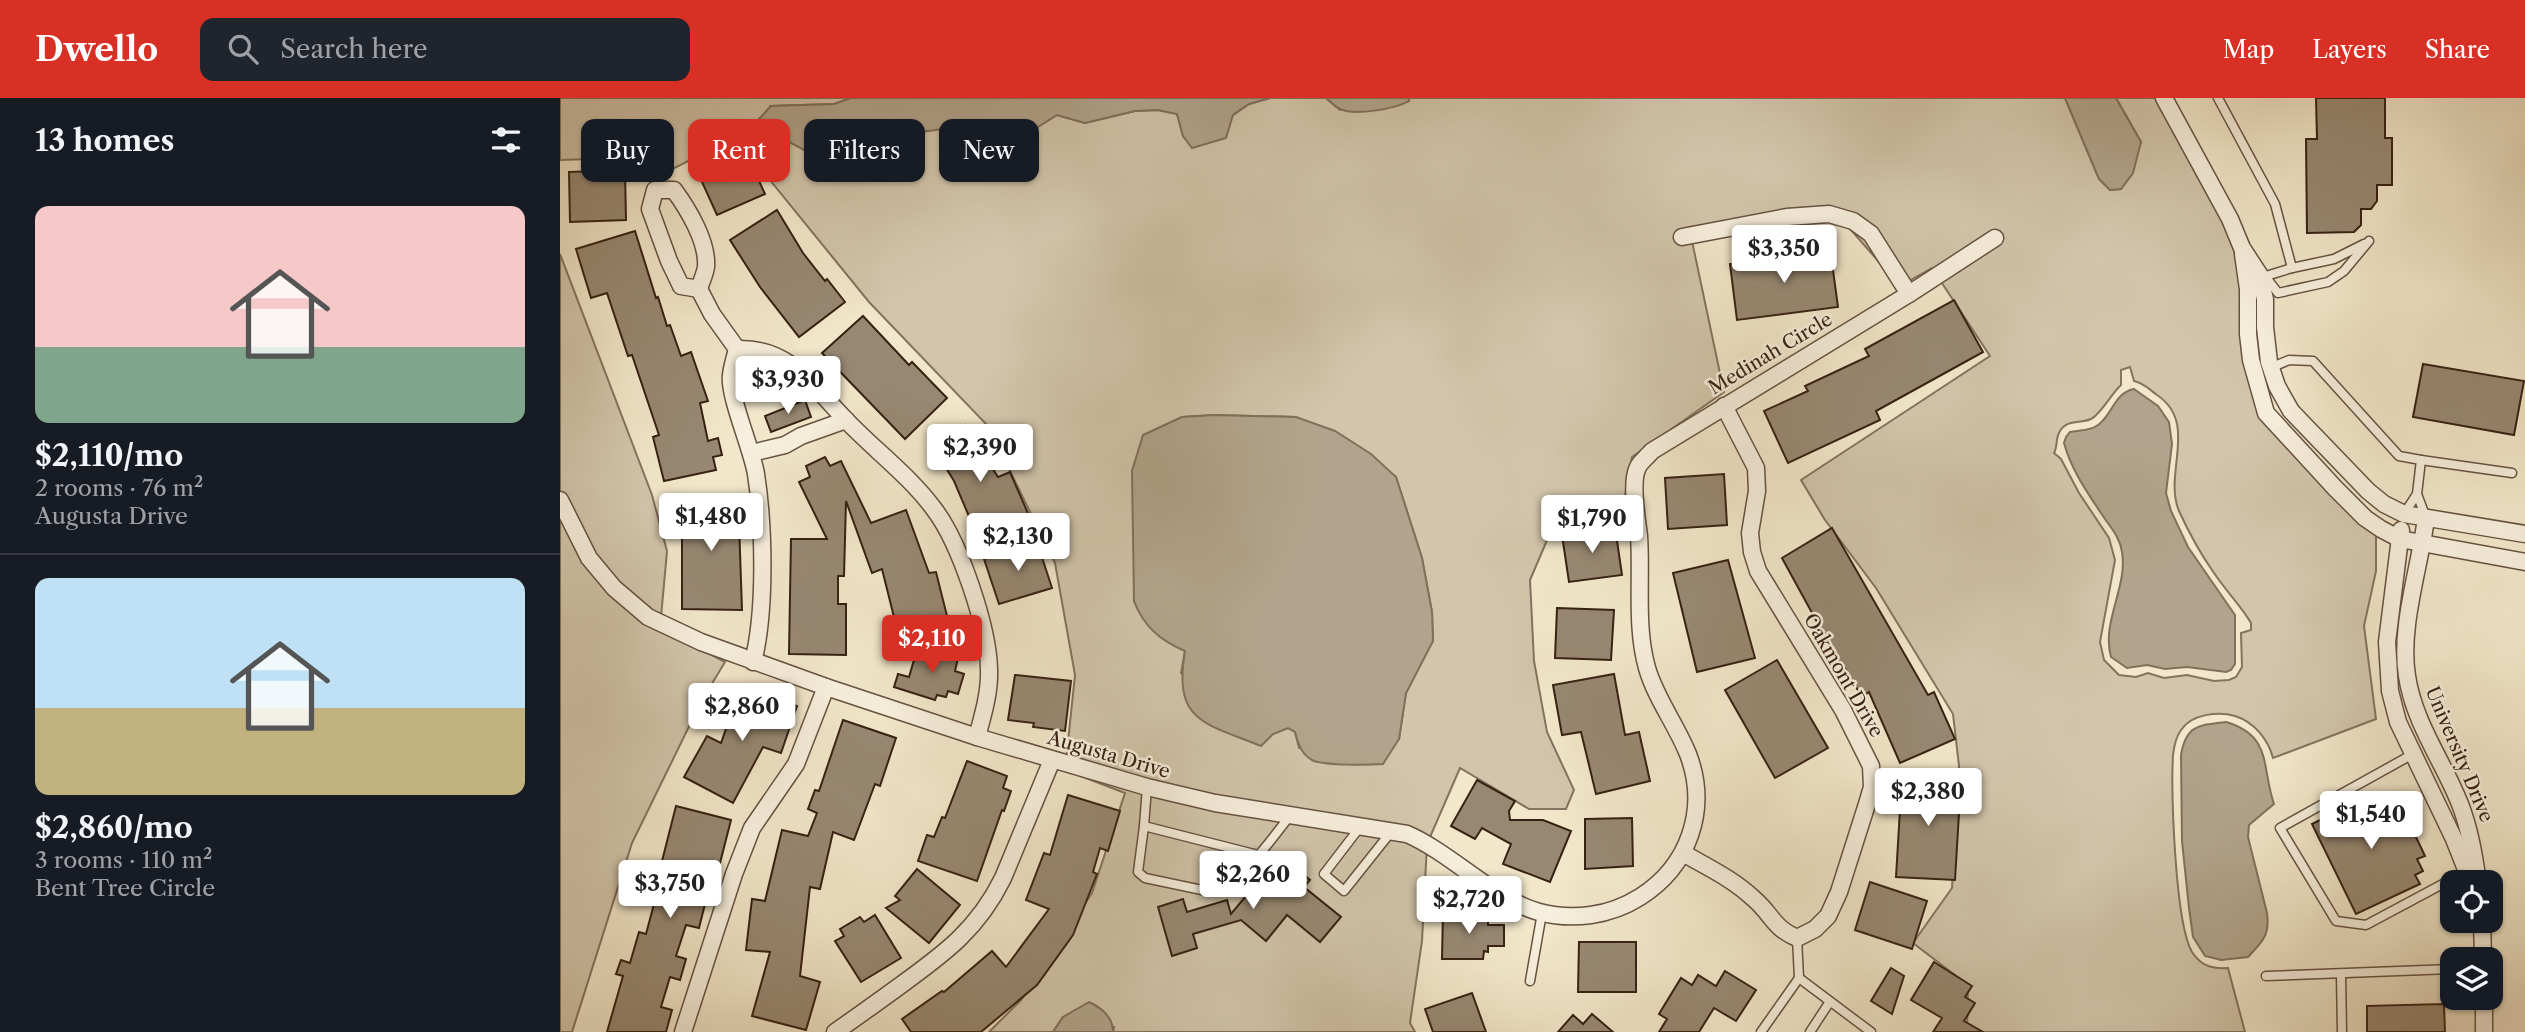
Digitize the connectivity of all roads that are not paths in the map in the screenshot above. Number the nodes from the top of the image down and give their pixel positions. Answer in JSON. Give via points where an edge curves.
{"nodes":[{"id":1,"x":2164,"y":98,"type":"edge"},
{"id":2,"x":2218,"y":98,"type":"edge"},
{"id":3,"x":1682,"y":237,"type":"dead end"},
{"id":4,"x":1995,"y":238,"type":"dead end"},
{"id":5,"x":2242,"y":248,"type":"junction"},
{"id":6,"x":2291,"y":268,"type":"junction"},
{"id":7,"x":2266,"y":276,"type":"junction"},
{"id":8,"x":699,"y":289,"type":"junction"},
{"id":9,"x":1909,"y":294,"type":"junction"},
{"id":10,"x":737,"y":349,"type":"junction"},
{"id":11,"x":2270,"y":368,"type":"junction"},
{"id":12,"x":2255,"y":375,"type":"junction"},
{"id":13,"x":1724,"y":406,"type":"junction"},
{"id":14,"x":846,"y":420,"type":"junction"},
{"id":15,"x":752,"y":453,"type":"junction"},
{"id":16,"x":2421,"y":460,"type":"junction"},
{"id":17,"x":2512,"y":473,"type":"dead end"},
{"id":18,"x":2417,"y":494,"type":"junction"},
{"id":19,"x":560,"y":500,"type":"edge"},
{"id":20,"x":2404,"y":514,"type":"junction"},
{"id":21,"x":2426,"y":517,"type":"junction"},
{"id":22,"x":2525,"y":534,"type":"edge"},
{"id":23,"x":2400,"y":539,"type":"junction"},
{"id":24,"x":2423,"y":544,"type":"junction"},
{"id":25,"x":2525,"y":562,"type":"edge"},
{"id":26,"x":753,"y":662,"type":"junction"},
{"id":27,"x":826,"y":687,"type":"junction"},
{"id":28,"x":977,"y":737,"type":"junction"},
{"id":29,"x":2432,"y":746,"type":"junction"},
{"id":30,"x":2413,"y":754,"type":"junction"},
{"id":31,"x":1052,"y":760,"type":"junction"},
{"id":32,"x":1147,"y":787,"type":"junction"},
{"id":33,"x":1290,"y":816,"type":"junction"},
{"id":34,"x":1144,"y":826,"type":"junction"},
{"id":35,"x":1360,"y":827,"type":"junction"},
{"id":36,"x":1392,"y":830,"type":"junction"},
{"id":37,"x":1683,"y":853,"type":"junction"},
{"id":38,"x":1258,"y":855,"type":"junction"},
{"id":39,"x":2468,"y":870,"type":"edge"},
{"id":40,"x":2472,"y":870,"type":"edge"},
{"id":41,"x":2440,"y":892,"type":"edge"},
{"id":42,"x":1542,"y":913,"type":"junction"},
{"id":43,"x":1797,"y":938,"type":"junction"},
{"id":44,"x":2440,"y":970,"type":"edge"},
{"id":45,"x":2341,"y":974,"type":"junction"},
{"id":46,"x":2266,"y":976,"type":"dead end"},
{"id":47,"x":1798,"y":978,"type":"junction"},
{"id":48,"x":1530,"y":981,"type":"dead end"},
{"id":49,"x":1829,"y":1003,"type":"junction"},
{"id":50,"x":2484,"y":1010,"type":"edge"},
{"id":51,"x":683,"y":1032,"type":"edge"},
{"id":52,"x":835,"y":1032,"type":"edge"},
{"id":53,"x":1761,"y":1032,"type":"edge"},
{"id":54,"x":1810,"y":1032,"type":"edge"},
{"id":55,"x":1871,"y":1032,"type":"edge"},
{"id":56,"x":2342,"y":1032,"type":"edge"},
{"id":57,"x":2484,"y":1032,"type":"edge"}],
"edges":[{"from":1,"to":5,"type":"street"},
{"from":2,"to":6,"type":"lane","via":[[2274,204]]},
{"from":3,"to":9,"type":"street","via":[[1787,217],[1829,214],[1853,221],[1871,234]]},
{"from":4,"to":9,"type":"street","name":"Medinah Circle"},
{"from":5,"to":7,"type":"lane"},
{"from":5,"to":11,"type":"street","via":[[2259,274]]},
{"from":5,"to":12,"type":"street"},
{"from":6,"to":7,"type":"lane"},
{"from":6,"to":7,"type":"lane","via":[[2334,259],[2370,241],[2328,282],[2278,293]]},
{"from":8,"to":8,"type":"street","via":[[681,286],[669,261],[650,209],[655,190],[674,190],[696,227],[706,266]]},
{"from":8,"to":10,"type":"street"},
{"from":9,"to":13,"type":"street","name":"Medinah Circle"},
{"from":10,"to":14,"type":"street","via":[[757,348],[794,367]]},
{"from":10,"to":15,"type":"street","via":[[730,377]]},
{"from":11,"to":12,"type":"lane"},
{"from":11,"to":16,"type":"lane","via":[[2289,360],[2313,361],[2399,456]]},
{"from":11,"to":20,"type":"street","via":[[2291,411],[2368,491]]},
{"from":12,"to":23,"type":"street","via":[[2266,413],[2365,518]]},
{"from":13,"to":37,"type":"street","name":"Medinah Circle","via":[[1652,452],[1637,467],[1643,649],[1656,691],[1687,752],[1697,792],[1693,831]]},
{"from":13,"to":43,"type":"street","name":"Oakmont Drive","via":[[1756,468],[1750,533],[1758,571],[1843,710],[1871,766],[1872,787],[1839,892],[1828,916]]},
{"from":14,"to":15,"type":"street"},
{"from":14,"to":28,"type":"street","via":[[935,510],[955,546],[987,648],[989,688]]},
{"from":15,"to":26,"type":"street","via":[[762,561]]},
{"from":16,"to":17,"type":"lane"},
{"from":16,"to":18,"type":"lane"},
{"from":18,"to":20,"type":"lane"},
{"from":18,"to":21,"type":"lane"},
{"from":19,"to":26,"type":"street","name":"Augusta Drive","via":[[589,558],[630,604],[665,626]]},
{"from":20,"to":21,"type":"street"},
{"from":20,"to":23,"type":"street","name":"University Drive"},
{"from":21,"to":22,"type":"street"},
{"from":21,"to":24,"type":"street","name":"University Drive"},
{"from":23,"to":24,"type":"street"},
{"from":23,"to":30,"type":"street","name":"University Drive","via":[[2386,666],[2398,722]]},
{"from":24,"to":25,"type":"street"},
{"from":24,"to":29,"type":"street","name":"University Drive","via":[[2404,654],[2410,694]]},
{"from":26,"to":27,"type":"street","name":"Augusta Drive"},
{"from":27,"to":28,"type":"street","name":"Augusta Drive"},
{"from":27,"to":51,"type":"street","via":[[796,764],[752,828]]},
{"from":28,"to":31,"type":"street","name":"Augusta Drive"},
{"from":29,"to":30,"type":"street"},
{"from":29,"to":40,"type":"street","name":"University Drive","via":[[2472,837]]},
{"from":30,"to":39,"type":"street","name":"University Drive"},
{"from":30,"to":41,"type":"lane","via":[[2280,828],[2336,921],[2366,925]]},
{"from":31,"to":32,"type":"street","name":"Augusta Drive"},
{"from":31,"to":52,"type":"street","via":[[1003,878],[976,922],[943,955]]},
{"from":32,"to":33,"type":"street","name":"Augusta Drive"},
{"from":32,"to":34,"type":"lane"},
{"from":33,"to":35,"type":"street","name":"Augusta Drive"},
{"from":33,"to":38,"type":"lane"},
{"from":34,"to":38,"type":"lane"},
{"from":34,"to":38,"type":"lane","via":[[1138,872],[1145,878],[1211,891],[1230,883]]},
{"from":35,"to":36,"type":"street","name":"Augusta Drive"},
{"from":35,"to":36,"type":"lane","via":[[1324,874],[1344,891]]},
{"from":36,"to":42,"type":"street","name":"Augusta Drive","via":[[1426,842],[1512,901]]},
{"from":37,"to":42,"type":"street","name":"Augusta Drive","via":[[1653,889],[1611,911],[1561,917]]},
{"from":37,"to":43,"type":"street","via":[[1737,885],[1780,930]]},
{"from":42,"to":48,"type":"lane"},
{"from":43,"to":47,"type":"lane"},
{"from":44,"to":45,"type":"lane"},
{"from":45,"to":46,"type":"lane"},
{"from":45,"to":56,"type":"lane"},
{"from":47,"to":49,"type":"lane"},
{"from":47,"to":53,"type":"lane"},
{"from":49,"to":54,"type":"lane"},
{"from":49,"to":55,"type":"lane"},
{"from":50,"to":57,"type":"street"}]}
